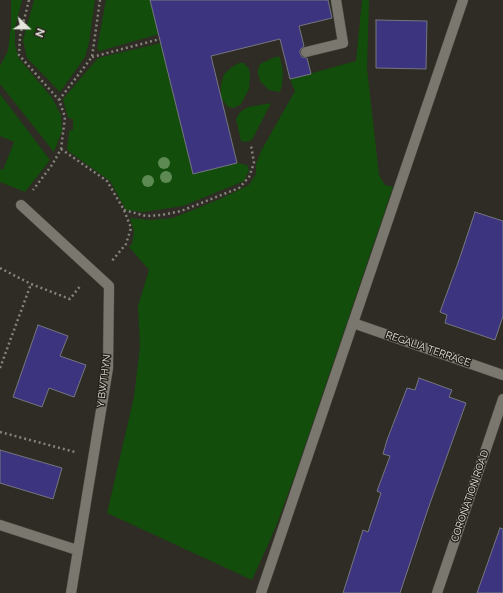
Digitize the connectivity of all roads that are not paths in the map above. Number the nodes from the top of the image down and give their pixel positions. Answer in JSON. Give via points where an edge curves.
{"nodes":[{"id":1,"x":336,"y":0,"type":"edge"},
{"id":2,"x":462,"y":0,"type":"edge"},
{"id":3,"x":306,"y":52,"type":"dead end"},
{"id":4,"x":21,"y":205,"type":"road end"},
{"id":5,"x":353,"y":324,"type":"junction"},
{"id":6,"x":503,"y":375,"type":"edge"},
{"id":7,"x":503,"y":399,"type":"edge"},
{"id":8,"x":0,"y":525,"type":"edge"},
{"id":9,"x":77,"y":550,"type":"junction"},
{"id":10,"x":71,"y":593,"type":"edge"},
{"id":11,"x":261,"y":593,"type":"edge"},
{"id":12,"x":437,"y":593,"type":"edge"}],
"edges":[{"from":1,"to":3,"type":"street","via":[[343,43]]},
{"from":2,"to":5,"type":"street"},
{"from":4,"to":9,"type":"street","name":"Y BWTHYN","via":[[109,286],[108,368]]},
{"from":5,"to":6,"type":"street","name":"REGALIA TERRACE"},
{"from":5,"to":11,"type":"street"},
{"from":7,"to":12,"type":"street","name":"CORONATION ROAD"},
{"from":8,"to":9,"type":"street"},
{"from":9,"to":10,"type":"street","name":"Y BWTHYN"}]}
